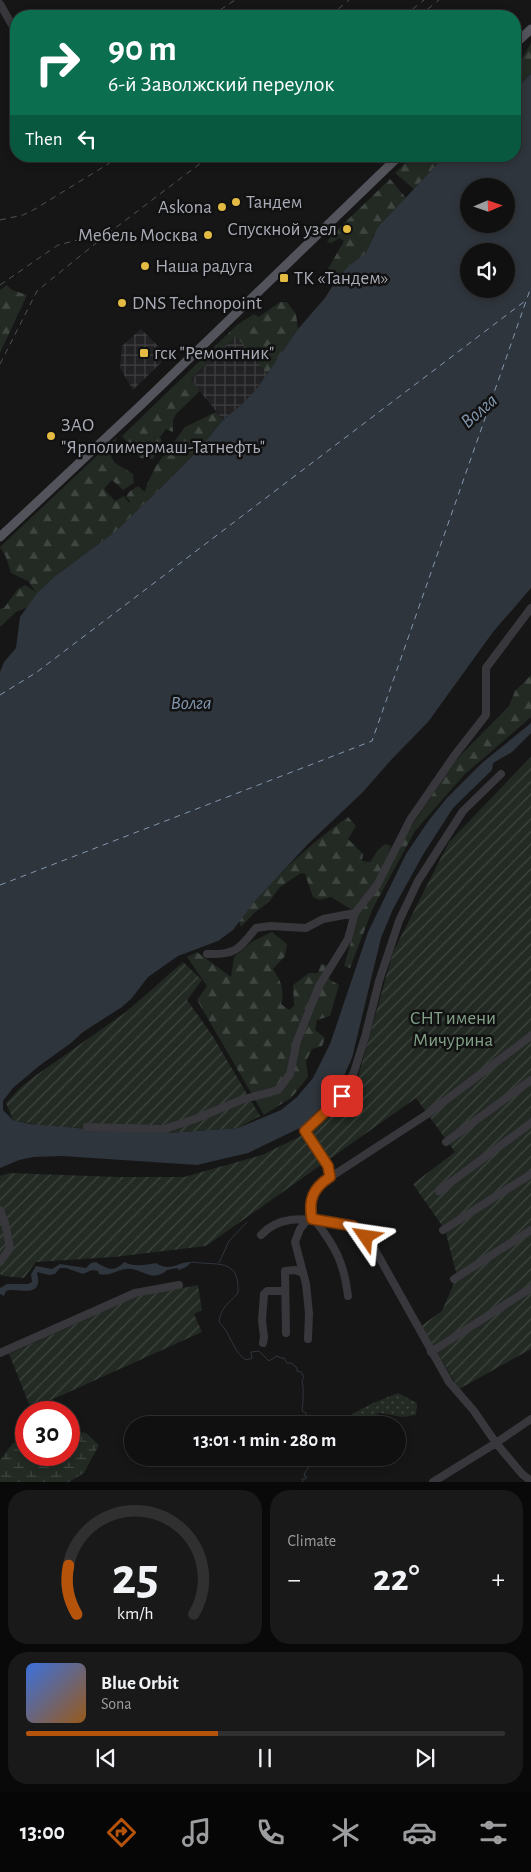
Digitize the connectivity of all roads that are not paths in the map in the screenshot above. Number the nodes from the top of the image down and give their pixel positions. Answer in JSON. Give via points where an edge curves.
{"nodes":[{"id":1,"x":0,"y":4,"type":"edge"},
{"id":2,"x":10,"y":22,"type":"edge"},
{"id":3,"x":531,"y":29,"type":"edge"},
{"id":4,"x":521,"y":38,"type":"edge"},
{"id":5,"x":393,"y":162,"type":"edge"},
{"id":6,"x":0,"y":537,"type":"edge"},
{"id":7,"x":531,"y":608,"type":"edge"},
{"id":8,"x":501,"y":774,"type":"dead end"},
{"id":9,"x":355,"y":913,"type":"junction"},
{"id":10,"x":207,"y":954,"type":"dead end"},
{"id":11,"x":531,"y":1036,"type":"edge"},
{"id":12,"x":531,"y":1080,"type":"edge"},
{"id":13,"x":531,"y":1123,"type":"edge"},
{"id":14,"x":87,"y":1127,"type":"dead end"},
{"id":15,"x":446,"y":1142,"type":"dead end"},
{"id":16,"x":531,"y":1174,"type":"edge"},
{"id":17,"x":330,"y":1177,"type":"junction"},
{"id":18,"x":439,"y":1191,"type":"dead end"},
{"id":19,"x":0,"y":1210,"type":"edge"},
{"id":20,"x":311,"y":1219,"type":"junction"},
{"id":21,"x":443,"y":1230,"type":"dead end"},
{"id":22,"x":531,"y":1230,"type":"edge"},
{"id":23,"x":261,"y":1236,"type":"dead end"},
{"id":24,"x":0,"y":1262,"type":"edge"},
{"id":25,"x":303,"y":1272,"type":"junction"},
{"id":26,"x":454,"y":1279,"type":"dead end"},
{"id":27,"x":178,"y":1285,"type":"dead end"},
{"id":28,"x":531,"y":1288,"type":"edge"},
{"id":29,"x":285,"y":1290,"type":"junction"},
{"id":30,"x":348,"y":1296,"type":"dead end"},
{"id":31,"x":286,"y":1333,"type":"dead end"},
{"id":32,"x":308,"y":1339,"type":"dead end"},
{"id":33,"x":263,"y":1343,"type":"dead end"},
{"id":34,"x":432,"y":1352,"type":"junction"},
{"id":35,"x":0,"y":1353,"type":"edge"},
{"id":36,"x":531,"y":1419,"type":"edge"},
{"id":37,"x":496,"y":1443,"type":"junction"},
{"id":38,"x":531,"y":1481,"type":"edge"},
{"id":39,"x":433,"y":1482,"type":"edge"}],
"edges":[{"from":1,"to":2,"type":"street"},
{"from":3,"to":4,"type":"main road"},
{"from":5,"to":6,"type":"main road"},
{"from":7,"to":9,"type":"street","via":[[486,668],[486,716],[410,820],[377,885]]},
{"from":8,"to":17,"type":"street","via":[[462,811],[418,882],[399,921],[354,1072],[342,1096],[305,1131],[328,1166]]},
{"from":9,"to":10,"type":"street","via":[[323,919],[306,928],[256,928],[240,947],[224,955]]},
{"from":9,"to":14,"type":"street","via":[[348,939],[319,986],[297,1041],[290,1074],[278,1090],[164,1128]]},
{"from":11,"to":17,"type":"street","via":[[426,1115]]},
{"from":12,"to":15,"type":"street"},
{"from":13,"to":18,"type":"street"},
{"from":16,"to":21,"type":"street"},
{"from":17,"to":20,"type":"street","via":[[311,1199]]},
{"from":19,"to":24,"type":"street","via":[[10,1248]]},
{"from":20,"to":23,"type":"street","via":[[294,1218]]},
{"from":20,"to":25,"type":"street","via":[[300,1229],[295,1242]]},
{"from":20,"to":30,"type":"street","via":[[334,1246]]},
{"from":20,"to":34,"type":"street","via":[[353,1226],[366,1237]]},
{"from":22,"to":26,"type":"street"},
{"from":25,"to":29,"type":"street","via":[[285,1271]]},
{"from":25,"to":32,"type":"street","via":[[309,1313]]},
{"from":27,"to":35,"type":"street","via":[[135,1293]]},
{"from":28,"to":34,"type":"street"},
{"from":29,"to":31,"type":"street"},
{"from":29,"to":33,"type":"street","via":[[264,1294]]},
{"from":34,"to":37,"type":"street","via":[[449,1382]]},
{"from":36,"to":37,"type":"street"},
{"from":37,"to":38,"type":"street"},
{"from":37,"to":39,"type":"street"}]}
